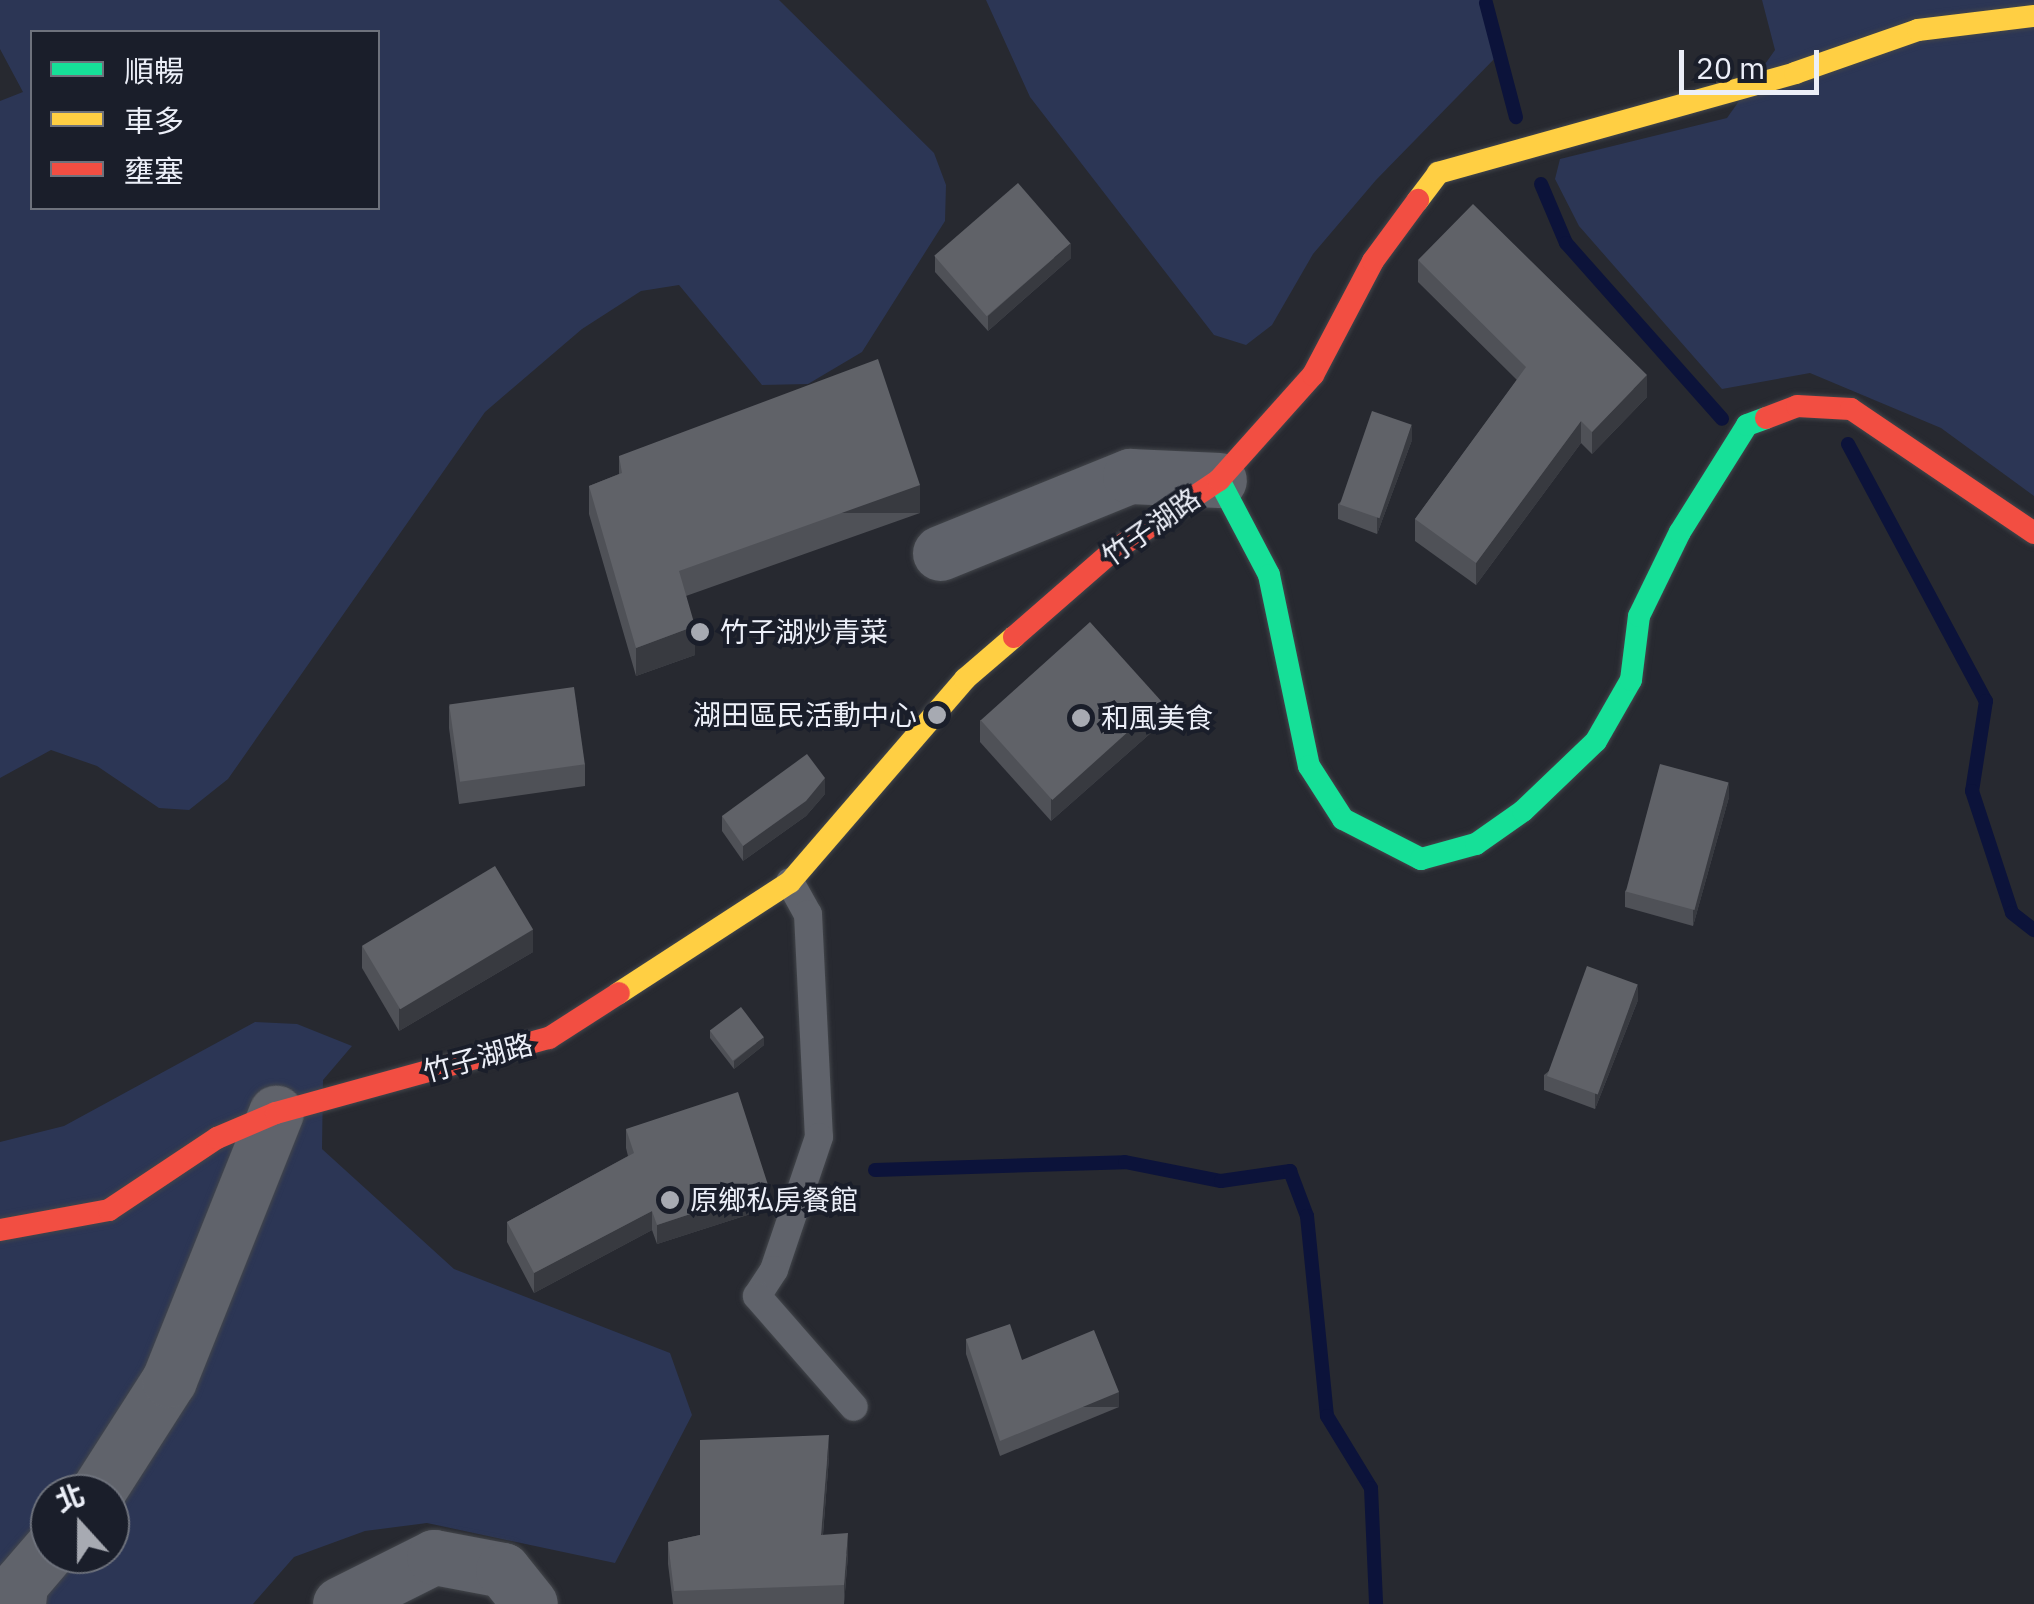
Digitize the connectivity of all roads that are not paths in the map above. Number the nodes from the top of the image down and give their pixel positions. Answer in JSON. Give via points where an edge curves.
{"nodes":[{"id":1,"x":2034,"y":16,"type":"edge"},
{"id":2,"x":1219,"y":480,"type":"junction"},
{"id":3,"x":2034,"y":533,"type":"edge"},
{"id":4,"x":940,"y":553,"type":"dead end"},
{"id":5,"x":790,"y":882,"type":"junction"},
{"id":6,"x":276,"y":1114,"type":"junction"},
{"id":7,"x":0,"y":1230,"type":"edge"},
{"id":8,"x":854,"y":1407,"type":"dead end"},
{"id":9,"x":109,"y":1474,"type":"edge"},
{"id":10,"x":30,"y":1572,"type":"edge"},
{"id":11,"x":18,"y":1604,"type":"edge"},
{"id":12,"x":340,"y":1604,"type":"edge"},
{"id":13,"x":530,"y":1604,"type":"edge"}],
"edges":[{"from":1,"to":2,"type":"street","name":"竹子湖路","via":[[1918,30],[1794,74],[1438,173],[1373,262],[1312,375]]},
{"from":2,"to":3,"type":"street","via":[[1269,575],[1309,766],[1343,819],[1421,859],[1476,844],[1523,811],[1596,741],[1631,680],[1639,616],[1680,532],[1747,425],[1797,406],[1852,409]]},
{"from":2,"to":4,"type":"street","via":[[1130,476]]},
{"from":2,"to":5,"type":"street","name":"竹子湖路","via":[[1109,554],[965,679]]},
{"from":5,"to":6,"type":"street","name":"竹子湖路","via":[[549,1038]]},
{"from":5,"to":8,"type":"lane","via":[[808,914],[819,1137],[774,1270],[757,1296]]},
{"from":6,"to":7,"type":"street","name":"竹子湖路","via":[[217,1138],[110,1210]]},
{"from":6,"to":9,"type":"street","via":[[169,1380]]},
{"from":10,"to":11,"type":"street","via":[[20,1584]]},
{"from":12,"to":13,"type":"street","via":[[434,1557],[503,1570]]}]}
